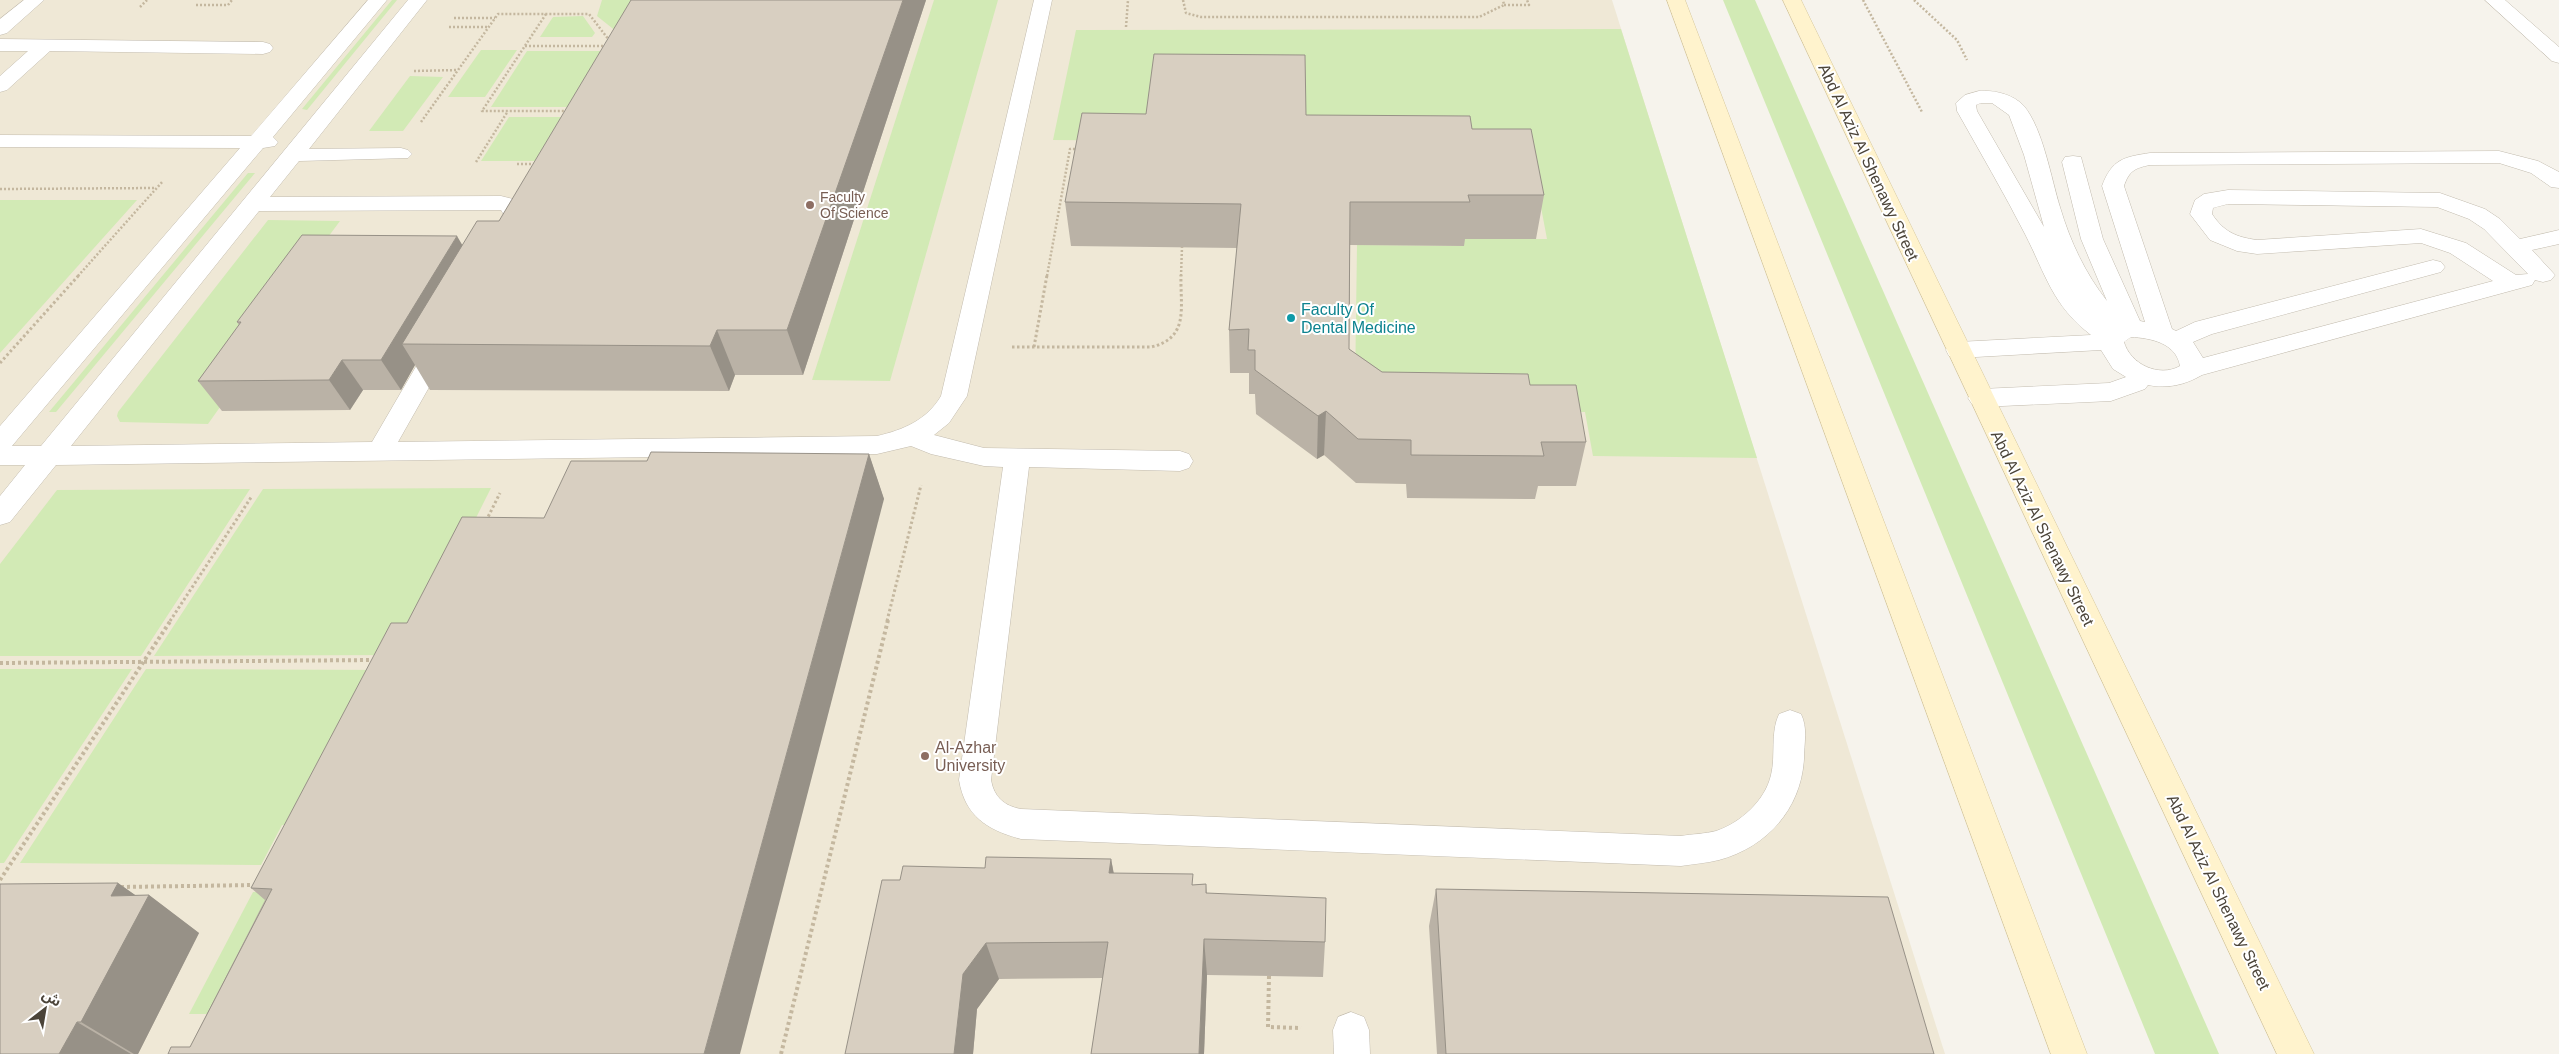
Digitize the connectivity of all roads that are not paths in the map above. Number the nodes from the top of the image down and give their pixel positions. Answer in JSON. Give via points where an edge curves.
{"nodes":[{"id":1,"x":378,"y":0,"type":"edge"},
{"id":2,"x":418,"y":0,"type":"edge"},
{"id":3,"x":1043,"y":0,"type":"edge"},
{"id":4,"x":1676,"y":0,"type":"edge"},
{"id":5,"x":1792,"y":0,"type":"edge"},
{"id":6,"x":2494,"y":0,"type":"edge"},
{"id":7,"x":28,"y":6,"type":"edge"},
{"id":8,"x":0,"y":12,"type":"edge"},
{"id":9,"x":0,"y":29,"type":"edge"},
{"id":10,"x":0,"y":45,"type":"edge"},
{"id":11,"x":44,"y":46,"type":"junction"},
{"id":12,"x":263,"y":48,"type":"dead end"},
{"id":13,"x":2559,"y":57,"type":"edge"},
{"id":14,"x":0,"y":86,"type":"edge"},
{"id":15,"x":1999,"y":124,"type":"junction"},
{"id":16,"x":0,"y":141,"type":"edge"},
{"id":17,"x":256,"y":142,"type":"junction"},
{"id":18,"x":297,"y":149,"type":"junction"},
{"id":19,"x":401,"y":154,"type":"dead end"},
{"id":20,"x":2072,"y":162,"type":"dead end"},
{"id":21,"x":2559,"y":182,"type":"edge"},
{"id":22,"x":252,"y":204,"type":"junction"},
{"id":23,"x":2559,"y":237,"type":"edge"},
{"id":24,"x":2516,"y":247,"type":"junction"},
{"id":25,"x":493,"y":255,"type":"edge"},
{"id":26,"x":2433,"y":267,"type":"dead end"},
{"id":27,"x":2551,"y":274,"type":"edge"},
{"id":28,"x":2512,"y":283,"type":"junction"},
{"id":29,"x":454,"y":323,"type":"edge"},
{"id":30,"x":2118,"y":335,"type":"junction"},
{"id":31,"x":2168,"y":337,"type":"junction"},
{"id":32,"x":1958,"y":350,"type":"junction"},
{"id":33,"x":2192,"y":369,"type":"junction"},
{"id":34,"x":2143,"y":375,"type":"junction"},
{"id":35,"x":1981,"y":398,"type":"junction"},
{"id":36,"x":922,"y":441,"type":"junction"},
{"id":37,"x":0,"y":443,"type":"edge"},
{"id":38,"x":379,"y":452,"type":"junction"},
{"id":39,"x":0,"y":456,"type":"edge"},
{"id":40,"x":47,"y":456,"type":"junction"},
{"id":41,"x":1017,"y":458,"type":"junction"},
{"id":42,"x":1180,"y":461,"type":"dead end"},
{"id":43,"x":0,"y":515,"type":"edge"},
{"id":44,"x":1790,"y":723,"type":"dead end"},
{"id":45,"x":2069,"y":1054,"type":"edge"},
{"id":46,"x":2296,"y":1054,"type":"edge"}],
"edges":[{"from":1,"to":17,"type":"lane"},
{"from":2,"to":18,"type":"lane"},
{"from":3,"to":36,"type":"lane","via":[[954,396]]},
{"from":4,"to":45,"type":"street"},
{"from":5,"to":32,"type":"street","name":"Abd Al Aziz Al Shenawy Street"},
{"from":6,"to":13,"type":"lane"},
{"from":7,"to":8,"type":"lane"},
{"from":7,"to":9,"type":"lane"},
{"from":10,"to":11,"type":"lane"},
{"from":11,"to":12,"type":"lane"},
{"from":11,"to":14,"type":"lane"},
{"from":15,"to":15,"type":"lane","via":[[2010,104],[1984,96],[1966,103]]},
{"from":15,"to":30,"type":"lane","via":[[2062,247],[2094,302]]},
{"from":15,"to":30,"type":"lane","via":[[2037,235],[2064,294],[2087,320]]},
{"from":16,"to":17,"type":"lane"},
{"from":17,"to":18,"type":"lane"},
{"from":17,"to":37,"type":"lane"},
{"from":18,"to":19,"type":"lane"},
{"from":18,"to":22,"type":"lane"},
{"from":20,"to":30,"type":"lane"},
{"from":21,"to":31,"type":"lane","via":[[2536,168],[2499,157],[2150,159],[2128,163],[2118,171],[2113,186]]},
{"from":22,"to":25,"type":"lane","via":[[510,205],[515,215]]},
{"from":22,"to":40,"type":"lane"},
{"from":23,"to":24,"type":"lane"},
{"from":24,"to":27,"type":"lane"},
{"from":24,"to":28,"type":"lane","via":[[2477,214],[2440,200],[2422,198],[2228,197],[2207,202],[2201,214],[2216,236],[2236,244],[2257,247],[2421,236],[2439,238],[2458,245]]},
{"from":26,"to":31,"type":"lane"},
{"from":27,"to":28,"type":"lane"},
{"from":28,"to":33,"type":"lane"},
{"from":29,"to":38,"type":"lane"},
{"from":30,"to":31,"type":"lane","via":[[2145,329]]},
{"from":30,"to":32,"type":"lane","via":[[2072,345]]},
{"from":30,"to":34,"type":"lane","via":[[2112,348],[2117,358]]},
{"from":31,"to":33,"type":"lane","via":[[2187,350],[2192,359]]},
{"from":32,"to":35,"type":"street","name":"Abd Al Aziz Al Shenawy Street"},
{"from":33,"to":34,"type":"lane","via":[[2185,376],[2173,379]]},
{"from":34,"to":35,"type":"lane","via":[[2136,383],[2111,392]]},
{"from":35,"to":46,"type":"street","name":"Abd Al Aziz Al Shenawy Street"},
{"from":36,"to":38,"type":"lane","via":[[877,445]]},
{"from":36,"to":41,"type":"lane","via":[[984,457]]},
{"from":38,"to":40,"type":"lane"},
{"from":39,"to":40,"type":"lane"},
{"from":40,"to":43,"type":"lane"},
{"from":41,"to":42,"type":"lane"},
{"from":41,"to":44,"type":"lane","via":[[974,780],[981,803],[1004,821],[1681,851],[1719,845],[1752,829],[1775,804],[1787,774]]}]}
